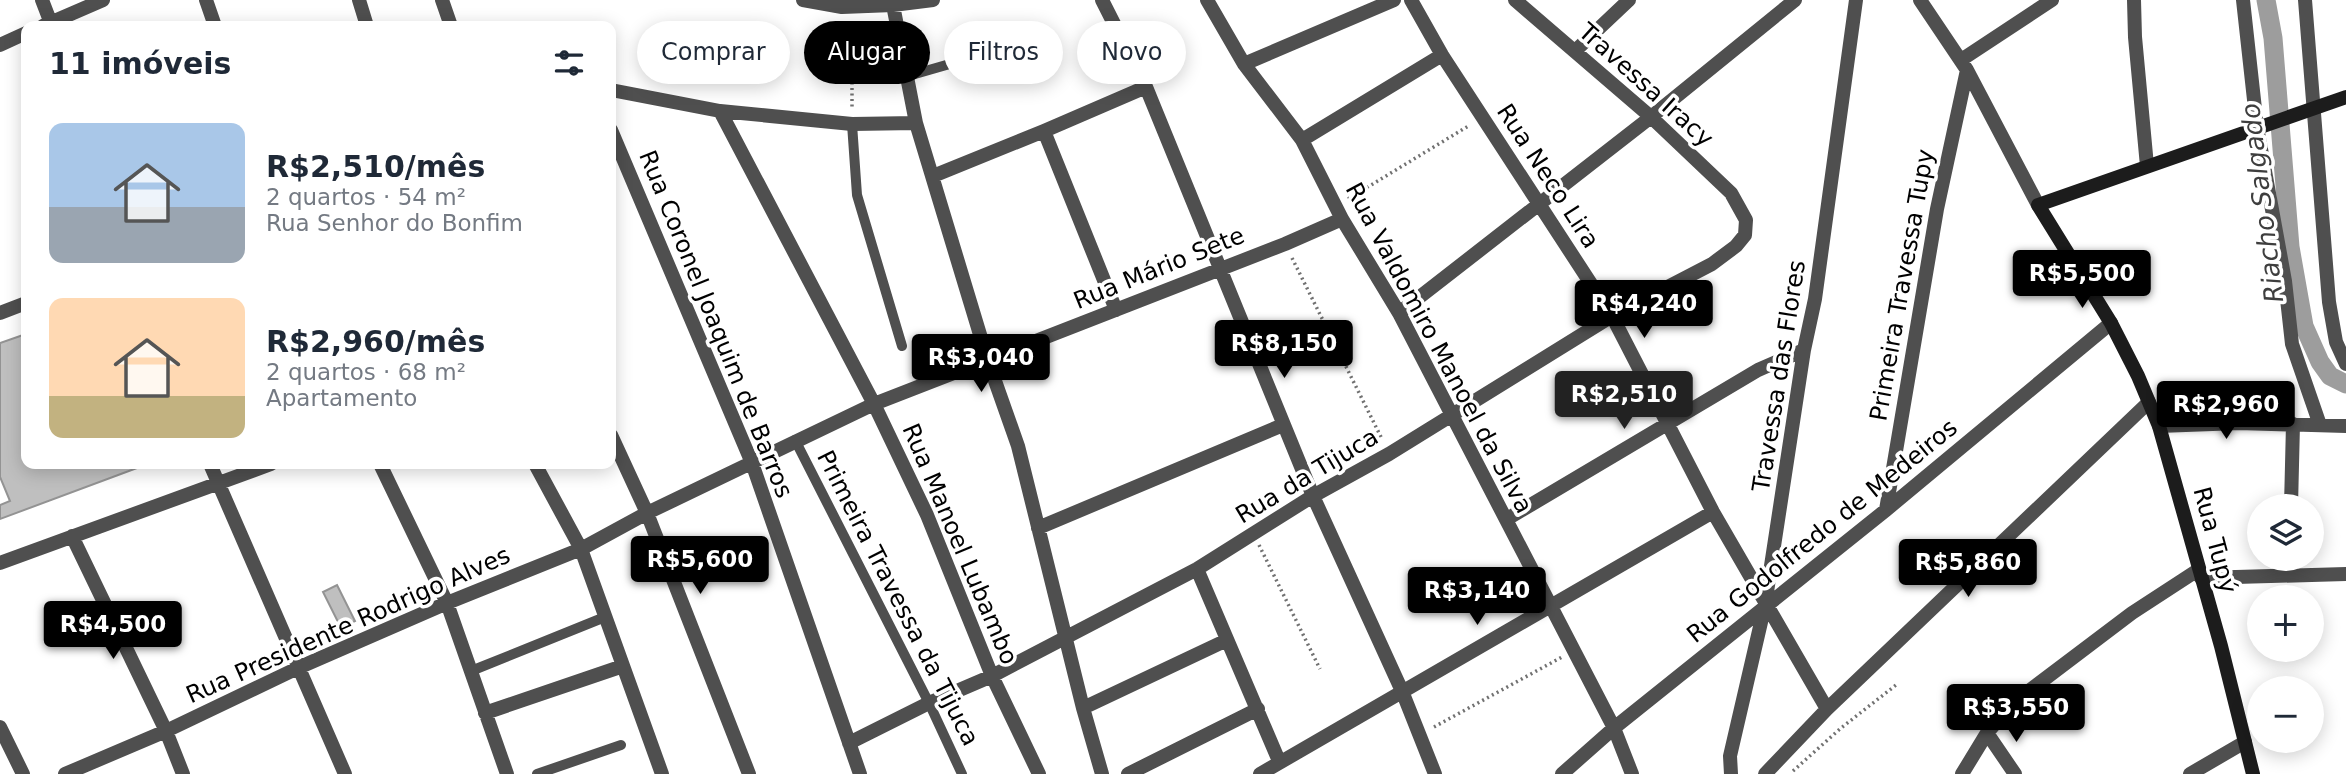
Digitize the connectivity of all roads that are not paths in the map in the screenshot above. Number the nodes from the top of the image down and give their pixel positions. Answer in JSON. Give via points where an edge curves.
{"nodes":[{"id":1,"x":42,"y":0,"type":"edge"},
{"id":2,"x":103,"y":0,"type":"edge"},
{"id":3,"x":206,"y":0,"type":"edge"},
{"id":4,"x":359,"y":0,"type":"edge"},
{"id":5,"x":442,"y":0,"type":"edge"},
{"id":6,"x":803,"y":0,"type":"edge"},
{"id":7,"x":933,"y":0,"type":"edge"},
{"id":8,"x":1102,"y":0,"type":"edge"},
{"id":9,"x":1207,"y":0,"type":"edge"},
{"id":10,"x":1394,"y":0,"type":"edge"},
{"id":11,"x":1411,"y":0,"type":"edge"},
{"id":12,"x":1515,"y":0,"type":"edge"},
{"id":13,"x":1629,"y":0,"type":"edge"},
{"id":14,"x":1796,"y":0,"type":"edge"},
{"id":15,"x":1856,"y":0,"type":"edge"},
{"id":16,"x":1920,"y":0,"type":"edge"},
{"id":17,"x":2052,"y":0,"type":"edge"},
{"id":18,"x":2134,"y":0,"type":"edge"},
{"id":19,"x":2243,"y":0,"type":"edge"},
{"id":20,"x":2305,"y":0,"type":"edge"},
{"id":21,"x":893,"y":5,"type":"junction"},
{"id":22,"x":48,"y":21,"type":"edge"},
{"id":23,"x":58,"y":21,"type":"edge"},
{"id":24,"x":213,"y":21,"type":"edge"},
{"id":25,"x":365,"y":21,"type":"edge"},
{"id":26,"x":449,"y":21,"type":"edge"},
{"id":27,"x":896,"y":21,"type":"edge"},
{"id":28,"x":21,"y":35,"type":"edge"},
{"id":29,"x":0,"y":45,"type":"edge"},
{"id":30,"x":1575,"y":51,"type":"junction"},
{"id":31,"x":1442,"y":55,"type":"junction"},
{"id":32,"x":1244,"y":64,"type":"junction"},
{"id":33,"x":1964,"y":65,"type":"junction"},
{"id":34,"x":909,"y":84,"type":"edge"},
{"id":35,"x":1146,"y":87,"type":"junction"},
{"id":36,"x":616,"y":91,"type":"edge"},
{"id":37,"x":2346,"y":97,"type":"edge"},
{"id":38,"x":2311,"y":108,"type":"junction"},
{"id":39,"x":720,"y":111,"type":"junction"},
{"id":40,"x":1651,"y":117,"type":"junction"},
{"id":41,"x":916,"y":123,"type":"junction"},
{"id":42,"x":852,"y":124,"type":"junction"},
{"id":43,"x":2259,"y":126,"type":"junction"},
{"id":44,"x":1044,"y":131,"type":"junction"},
{"id":45,"x":1302,"y":139,"type":"junction"},
{"id":46,"x":616,"y":142,"type":"edge"},
{"id":47,"x":2147,"y":166,"type":"junction"},
{"id":48,"x":933,"y":176,"type":"junction"},
{"id":49,"x":1539,"y":204,"type":"junction"},
{"id":50,"x":2038,"y":205,"type":"junction"},
{"id":51,"x":1741,"y":207,"type":"joint"},
{"id":52,"x":1339,"y":213,"type":"junction"},
{"id":53,"x":1220,"y":268,"type":"junction"},
{"id":54,"x":21,"y":305,"type":"edge"},
{"id":55,"x":1116,"y":310,"type":"junction"},
{"id":56,"x":0,"y":313,"type":"edge"},
{"id":57,"x":1399,"y":313,"type":"junction"},
{"id":58,"x":1612,"y":316,"type":"junction"},
{"id":59,"x":2110,"y":323,"type":"junction"},
{"id":60,"x":902,"y":346,"type":"dead end"},
{"id":61,"x":1804,"y":350,"type":"junction"},
{"id":62,"x":988,"y":361,"type":"junction"},
{"id":63,"x":2346,"y":365,"type":"edge"},
{"id":64,"x":2149,"y":402,"type":"junction"},
{"id":65,"x":874,"y":404,"type":"junction"},
{"id":66,"x":1451,"y":414,"type":"junction"},
{"id":67,"x":1669,"y":424,"type":"junction"},
{"id":68,"x":2293,"y":424,"type":"junction"},
{"id":69,"x":1283,"y":425,"type":"junction"},
{"id":70,"x":2320,"y":425,"type":"junction"},
{"id":71,"x":2159,"y":426,"type":"junction"},
{"id":72,"x":2346,"y":426,"type":"edge"},
{"id":73,"x":795,"y":440,"type":"junction"},
{"id":74,"x":616,"y":446,"type":"edge"},
{"id":75,"x":752,"y":463,"type":"junction"},
{"id":76,"x":212,"y":469,"type":"edge"},
{"id":77,"x":256,"y":469,"type":"edge"},
{"id":78,"x":382,"y":469,"type":"edge"},
{"id":79,"x":539,"y":469,"type":"edge"},
{"id":80,"x":217,"y":482,"type":"junction"},
{"id":81,"x":2291,"y":494,"type":"edge"},
{"id":82,"x":1313,"y":496,"type":"junction"},
{"id":83,"x":1886,"y":510,"type":"junction"},
{"id":84,"x":1713,"y":512,"type":"junction"},
{"id":85,"x":647,"y":513,"type":"junction"},
{"id":86,"x":1507,"y":519,"type":"junction"},
{"id":87,"x":1038,"y":528,"type":"junction"},
{"id":88,"x":72,"y":536,"type":"junction"},
{"id":89,"x":581,"y":549,"type":"junction"},
{"id":90,"x":0,"y":563,"type":"edge"},
{"id":91,"x":1197,"y":569,"type":"junction"},
{"id":92,"x":2290,"y":571,"type":"edge"},
{"id":93,"x":2200,"y":574,"type":"junction"},
{"id":94,"x":2346,"y":574,"type":"edge"},
{"id":95,"x":2290,"y":575,"type":"junction"},
{"id":96,"x":447,"y":603,"type":"junction"},
{"id":97,"x":1551,"y":605,"type":"junction"},
{"id":98,"x":1765,"y":605,"type":"junction"},
{"id":99,"x":605,"y":617,"type":"junction"},
{"id":100,"x":1065,"y":637,"type":"junction"},
{"id":101,"x":1227,"y":640,"type":"junction"},
{"id":102,"x":623,"y":666,"type":"junction"},
{"id":103,"x":300,"y":667,"type":"junction"},
{"id":104,"x":471,"y":671,"type":"junction"},
{"id":105,"x":992,"y":676,"type":"junction"},
{"id":106,"x":1402,"y":691,"type":"junction"},
{"id":107,"x":929,"y":703,"type":"junction"},
{"id":108,"x":1083,"y":708,"type":"junction"},
{"id":109,"x":1258,"y":709,"type":"junction"},
{"id":110,"x":1827,"y":709,"type":"junction"},
{"id":111,"x":485,"y":713,"type":"junction"},
{"id":112,"x":0,"y":727,"type":"edge"},
{"id":113,"x":1614,"y":728,"type":"junction"},
{"id":114,"x":166,"y":731,"type":"junction"},
{"id":115,"x":1987,"y":733,"type":"junction"},
{"id":116,"x":2245,"y":742,"type":"junction"},
{"id":117,"x":849,"y":743,"type":"junction"},
{"id":118,"x":621,"y":745,"type":"dead end"},
{"id":119,"x":1270,"y":770,"type":"edge"},
{"id":120,"x":23,"y":774,"type":"edge"},
{"id":121,"x":65,"y":774,"type":"edge"},
{"id":122,"x":183,"y":774,"type":"edge"},
{"id":123,"x":345,"y":774,"type":"edge"},
{"id":124,"x":507,"y":774,"type":"edge"},
{"id":125,"x":537,"y":774,"type":"edge"},
{"id":126,"x":662,"y":774,"type":"edge"},
{"id":127,"x":749,"y":774,"type":"edge"},
{"id":128,"x":860,"y":774,"type":"edge"},
{"id":129,"x":962,"y":774,"type":"edge"},
{"id":130,"x":1039,"y":774,"type":"edge"},
{"id":131,"x":1102,"y":774,"type":"edge"},
{"id":132,"x":1128,"y":774,"type":"edge"},
{"id":133,"x":1436,"y":774,"type":"edge"},
{"id":134,"x":1562,"y":774,"type":"edge"},
{"id":135,"x":1632,"y":774,"type":"edge"},
{"id":136,"x":1731,"y":774,"type":"edge"},
{"id":137,"x":1765,"y":774,"type":"edge"},
{"id":138,"x":1962,"y":774,"type":"edge"},
{"id":139,"x":2015,"y":774,"type":"edge"},
{"id":140,"x":2190,"y":774,"type":"edge"},
{"id":141,"x":2253,"y":774,"type":"edge"}],
"edges":[{"from":1,"to":22,"type":"street"},
{"from":2,"to":23,"type":"street"},
{"from":3,"to":24,"type":"street"},
{"from":4,"to":25,"type":"street"},
{"from":5,"to":26,"type":"street"},
{"from":6,"to":21,"type":"street","via":[[842,7]]},
{"from":7,"to":21,"type":"street"},
{"from":8,"to":35,"type":"street"},
{"from":9,"to":32,"type":"street","name":"Rua Valdomiro Manoel da Silva"},
{"from":10,"to":32,"type":"street"},
{"from":11,"to":31,"type":"street","name":"Rua Neco Lira"},
{"from":12,"to":30,"type":"street","name":"Travessa Iracy"},
{"from":13,"to":30,"type":"street"},
{"from":14,"to":40,"type":"street"},
{"from":15,"to":61,"type":"street","name":"Travessa das Flores"},
{"from":16,"to":33,"type":"street","name":"Rua Tupý"},
{"from":17,"to":33,"type":"street"},
{"from":18,"to":47,"type":"street"},
{"from":19,"to":43,"type":"street"},
{"from":20,"to":38,"type":"street"},
{"from":21,"to":27,"type":"street"},
{"from":28,"to":29,"type":"street"},
{"from":30,"to":40,"type":"street","name":"Travessa Iracy"},
{"from":31,"to":45,"type":"street"},
{"from":31,"to":49,"type":"street","name":"Rua Neco Lira"},
{"from":32,"to":45,"type":"street","name":"Rua Valdomiro Manoel da Silva"},
{"from":33,"to":50,"type":"street","name":"Rua Tupý"},
{"from":33,"to":83,"type":"street","name":"Primeira Travessa Tupy"},
{"from":34,"to":41,"type":"street"},
{"from":35,"to":44,"type":"street"},
{"from":35,"to":53,"type":"street"},
{"from":36,"to":39,"type":"street"},
{"from":37,"to":38,"type":"street"},
{"from":38,"to":43,"type":"street"},
{"from":38,"to":63,"type":"street","via":[[2329,302],[2336,342]]},
{"from":39,"to":42,"type":"street"},
{"from":39,"to":65,"type":"street","name":"Rua Manoel Lubambo"},
{"from":40,"to":49,"type":"street"},
{"from":40,"to":51,"type":"street","name":"Travessa Iracy"},
{"from":41,"to":42,"type":"street"},
{"from":41,"to":48,"type":"street"},
{"from":42,"to":60,"type":"lane","via":[[857,195]]},
{"from":43,"to":47,"type":"street"},
{"from":43,"to":70,"type":"street","via":[[2292,344]]},
{"from":44,"to":48,"type":"street"},
{"from":44,"to":55,"type":"street"},
{"from":45,"to":52,"type":"street","name":"Rua Valdomiro Manoel da Silva"},
{"from":46,"to":75,"type":"street","name":"Rua Coronel Joaquim de Barros"},
{"from":47,"to":50,"type":"street"},
{"from":48,"to":62,"type":"street"},
{"from":49,"to":57,"type":"street"},
{"from":49,"to":58,"type":"street","name":"Rua Neco Lira"},
{"from":50,"to":59,"type":"street","name":"Rua Tupý"},
{"from":51,"to":58,"type":"street","name":"Rua da Tijuca","via":[[1745,235],[1737,246]]},
{"from":52,"to":53,"type":"street","name":"Rua Mário Sete","via":[[1285,244]]},
{"from":52,"to":57,"type":"street","name":"Rua Valdomiro Manoel da Silva"},
{"from":53,"to":55,"type":"street","name":"Rua Mário Sete"},
{"from":53,"to":69,"type":"street"},
{"from":54,"to":56,"type":"street"},
{"from":55,"to":62,"type":"street","name":"Rua Mário Sete"},
{"from":57,"to":66,"type":"street","name":"Rua Valdomiro Manoel da Silva"},
{"from":58,"to":66,"type":"street","name":"Rua da Tijuca"},
{"from":58,"to":67,"type":"street","name":"Rua Neco Lira"},
{"from":59,"to":64,"type":"street","name":"Rua Tupý"},
{"from":59,"to":83,"type":"street","name":"Rua Godolfredo de Medeiros"},
{"from":61,"to":67,"type":"street","via":[[1758,370]]},
{"from":61,"to":98,"type":"street","name":"Travessa das Flores"},
{"from":62,"to":65,"type":"street","name":"Rua Mário Sete"},
{"from":62,"to":87,"type":"street","via":[[1018,446]]},
{"from":64,"to":71,"type":"street","name":"Rua Tupý"},
{"from":64,"to":110,"type":"street"},
{"from":65,"to":73,"type":"street","name":"Rua Mário Sete"},
{"from":65,"to":105,"type":"street","name":"Rua Manoel Lubambo","via":[[927,515]]},
{"from":66,"to":82,"type":"street","name":"Rua da Tijuca"},
{"from":66,"to":86,"type":"street","name":"Rua Valdomiro Manoel da Silva"},
{"from":67,"to":84,"type":"street","name":"Rua Neco Lira"},
{"from":67,"to":86,"type":"street"},
{"from":68,"to":70,"type":"street"},
{"from":68,"to":71,"type":"street"},
{"from":68,"to":81,"type":"street"},
{"from":69,"to":82,"type":"street"},
{"from":69,"to":87,"type":"street"},
{"from":70,"to":72,"type":"street"},
{"from":71,"to":93,"type":"street","name":"Rua Tupý"},
{"from":73,"to":75,"type":"street","name":"Rua Mário Sete"},
{"from":73,"to":107,"type":"lane","name":"Primeira Travessa da Tijuca"},
{"from":74,"to":85,"type":"street"},
{"from":75,"to":85,"type":"street","name":"Rua Mário Sete"},
{"from":75,"to":117,"type":"street","name":"Rua Coronel Joaquim de Barros"},
{"from":76,"to":80,"type":"street"},
{"from":77,"to":80,"type":"street"},
{"from":78,"to":96,"type":"street"},
{"from":79,"to":89,"type":"street"},
{"from":80,"to":88,"type":"street"},
{"from":80,"to":103,"type":"street"},
{"from":82,"to":91,"type":"street","name":"Rua da Tijuca"},
{"from":82,"to":106,"type":"street"},
{"from":83,"to":98,"type":"street","name":"Rua Godolfredo de Medeiros"},
{"from":84,"to":97,"type":"street"},
{"from":84,"to":98,"type":"street","name":"Rua Neco Lira"},
{"from":85,"to":89,"type":"street","name":"Rua Presidente Rodrigo Alves"},
{"from":85,"to":127,"type":"street"},
{"from":86,"to":97,"type":"street","name":"Rua Valdomiro Manoel da Silva"},
{"from":87,"to":100,"type":"street"},
{"from":88,"to":90,"type":"street"},
{"from":88,"to":114,"type":"street"},
{"from":89,"to":96,"type":"street","name":"Rua Presidente Rodrigo Alves"},
{"from":89,"to":99,"type":"street"},
{"from":91,"to":100,"type":"street","name":"Rua da Tijuca"},
{"from":91,"to":101,"type":"street"},
{"from":92,"to":95,"type":"street"},
{"from":93,"to":95,"type":"street"},
{"from":93,"to":115,"type":"street","via":[[2132,613],[2013,703]]},
{"from":93,"to":116,"type":"street","name":"Rua Tupý"},
{"from":94,"to":95,"type":"street"},
{"from":96,"to":103,"type":"street","name":"Rua Presidente Rodrigo Alves"},
{"from":96,"to":104,"type":"street"},
{"from":97,"to":106,"type":"street"},
{"from":97,"to":113,"type":"street","name":"Rua Valdomiro Manoel da Silva"},
{"from":98,"to":110,"type":"street","name":"Rua Neco Lira"},
{"from":98,"to":113,"type":"street","name":"Rua Godolfredo de Medeiros"},
{"from":98,"to":136,"type":"street","name":"Travessa das Flores","via":[[1730,756]]},
{"from":99,"to":102,"type":"street"},
{"from":99,"to":104,"type":"lane"},
{"from":100,"to":105,"type":"street","name":"Rua da Tijuca"},
{"from":100,"to":108,"type":"street"},
{"from":101,"to":108,"type":"street"},
{"from":101,"to":109,"type":"street"},
{"from":102,"to":111,"type":"street"},
{"from":102,"to":126,"type":"street"},
{"from":103,"to":114,"type":"street","name":"Rua Presidente Rodrigo Alves"},
{"from":103,"to":123,"type":"street"},
{"from":104,"to":111,"type":"street"},
{"from":105,"to":107,"type":"street","name":"Rua da Tijuca"},
{"from":105,"to":130,"type":"street","name":"Rua Manoel Lubambo"},
{"from":106,"to":119,"type":"street"},
{"from":106,"to":133,"type":"street"},
{"from":107,"to":117,"type":"street","name":"Rua da Tijuca"},
{"from":107,"to":129,"type":"lane","name":"Primeira Travessa da Tijuca"},
{"from":108,"to":131,"type":"street"},
{"from":109,"to":119,"type":"street"},
{"from":109,"to":132,"type":"street"},
{"from":110,"to":137,"type":"street"},
{"from":111,"to":124,"type":"street"},
{"from":112,"to":120,"type":"street"},
{"from":113,"to":134,"type":"street","name":"Rua Godolfredo de Medeiros"},
{"from":113,"to":135,"type":"street","name":"Rua Valdomiro Manoel da Silva"},
{"from":114,"to":121,"type":"street","name":"Rua Presidente Rodrigo Alves"},
{"from":114,"to":122,"type":"street"},
{"from":115,"to":138,"type":"street"},
{"from":115,"to":139,"type":"street"},
{"from":116,"to":140,"type":"street"},
{"from":116,"to":141,"type":"street","name":"Rua Tupý"},
{"from":117,"to":128,"type":"street","name":"Rua Coronel Joaquim de Barros"},
{"from":118,"to":125,"type":"lane"}]}
